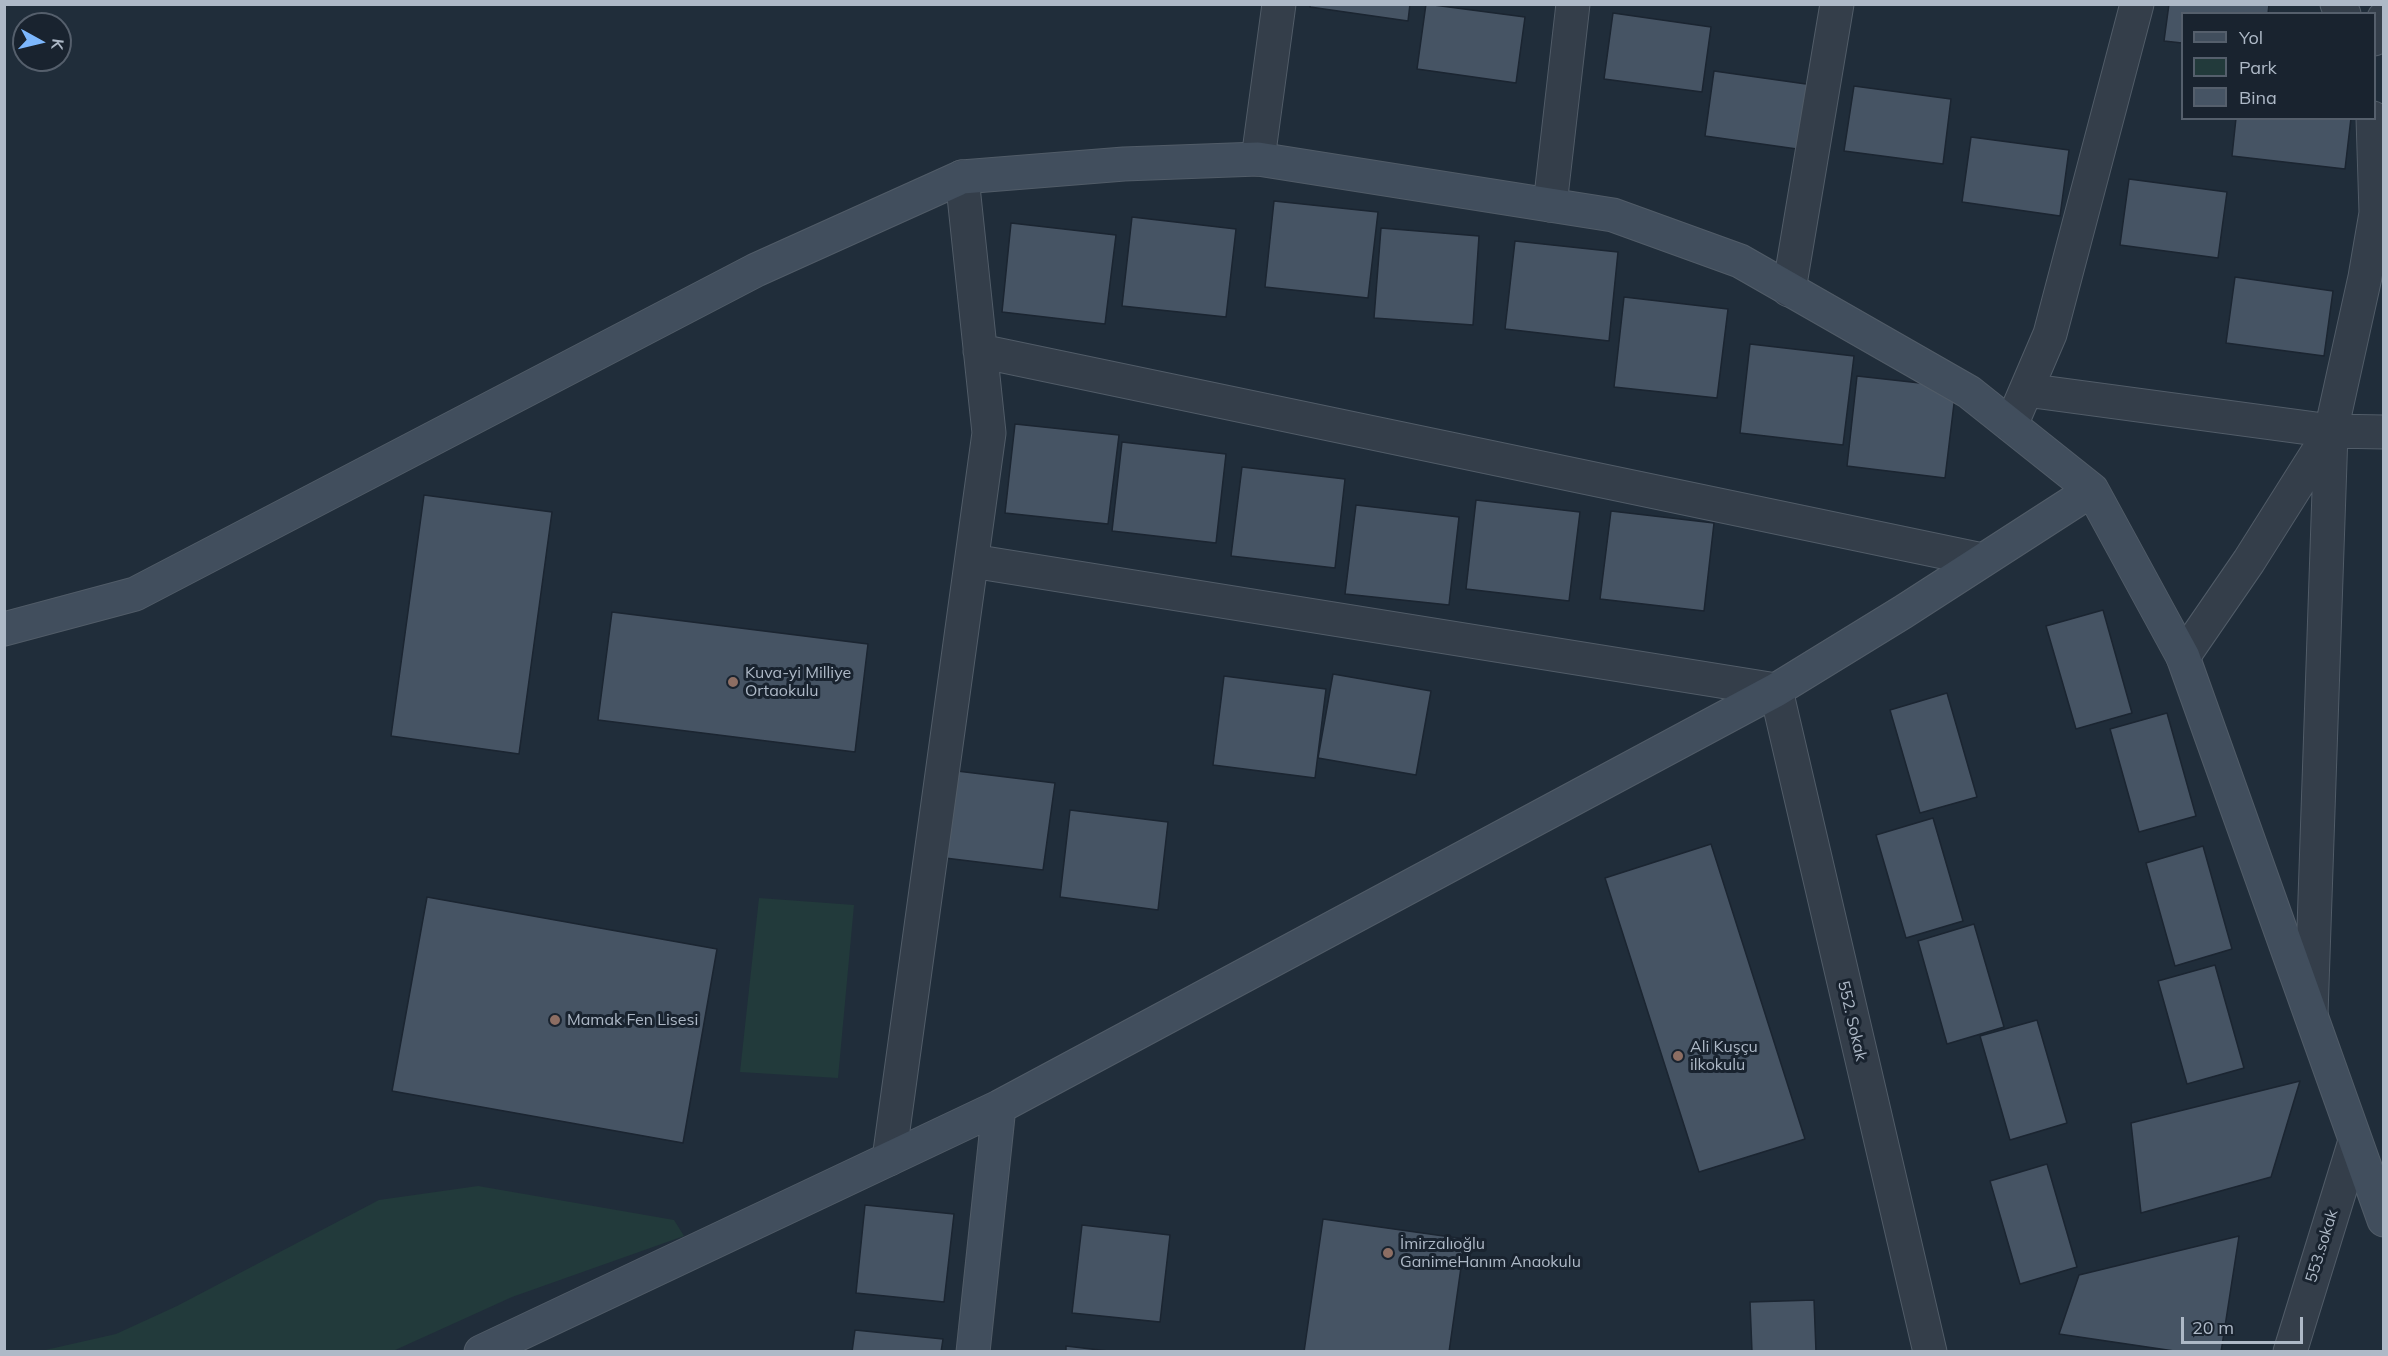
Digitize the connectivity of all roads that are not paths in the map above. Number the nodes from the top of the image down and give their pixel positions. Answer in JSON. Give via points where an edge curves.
{"nodes":[{"id":1,"x":1279,"y":4,"type":"edge"},
{"id":2,"x":1574,"y":4,"type":"edge"},
{"id":3,"x":1837,"y":4,"type":"edge"},
{"id":4,"x":2137,"y":4,"type":"edge"},
{"id":5,"x":2384,"y":18,"type":"edge"},
{"id":6,"x":2376,"y":35,"type":"edge"},
{"id":7,"x":2373,"y":120,"type":"edge"},
{"id":8,"x":1258,"y":159,"type":"junction"},
{"id":9,"x":962,"y":177,"type":"junction"},
{"id":10,"x":1550,"y":205,"type":"junction"},
{"id":11,"x":2380,"y":213,"type":"edge"},
{"id":12,"x":1789,"y":290,"type":"junction"},
{"id":13,"x":981,"y":351,"type":"junction"},
{"id":14,"x":2026,"y":390,"type":"junction"},
{"id":15,"x":2011,"y":425,"type":"junction"},
{"id":16,"x":2331,"y":431,"type":"junction"},
{"id":17,"x":2384,"y":432,"type":"edge"},
{"id":18,"x":2092,"y":489,"type":"junction"},
{"id":19,"x":1982,"y":560,"type":"junction"},
{"id":20,"x":972,"y":561,"type":"junction"},
{"id":21,"x":4,"y":629,"type":"edge"},
{"id":22,"x":2183,"y":657,"type":"junction"},
{"id":23,"x":1776,"y":690,"type":"junction"},
{"id":24,"x":2311,"y":1015,"type":"junction"},
{"id":25,"x":999,"y":1107,"type":"junction"},
{"id":26,"x":2355,"y":1141,"type":"junction"},
{"id":27,"x":890,"y":1159,"type":"junction"},
{"id":28,"x":2384,"y":1220,"type":"edge"},
{"id":29,"x":519,"y":1343,"type":"edge"},
{"id":30,"x":481,"y":1352,"type":"edge"},
{"id":31,"x":973,"y":1352,"type":"edge"},
{"id":32,"x":1930,"y":1352,"type":"edge"},
{"id":33,"x":2290,"y":1352,"type":"edge"}],
"edges":[{"from":1,"to":8,"type":"street"},
{"from":2,"to":10,"type":"street"},
{"from":3,"to":12,"type":"street"},
{"from":4,"to":14,"type":"street","via":[[2050,334]]},
{"from":5,"to":6,"type":"street"},
{"from":7,"to":11,"type":"street"},
{"from":8,"to":9,"type":"street","via":[[1124,164]]},
{"from":8,"to":10,"type":"street"},
{"from":9,"to":13,"type":"street"},
{"from":9,"to":21,"type":"street","via":[[756,270],[135,594]]},
{"from":10,"to":12,"type":"street","via":[[1613,215],[1740,261]]},
{"from":11,"to":16,"type":"street"},
{"from":12,"to":15,"type":"street","via":[[1969,392]]},
{"from":13,"to":19,"type":"street"},
{"from":13,"to":20,"type":"street","via":[[989,434]]},
{"from":14,"to":15,"type":"street"},
{"from":14,"to":16,"type":"street"},
{"from":15,"to":18,"type":"street"},
{"from":16,"to":17,"type":"street"},
{"from":16,"to":22,"type":"street"},
{"from":16,"to":24,"type":"street"},
{"from":18,"to":19,"type":"street"},
{"from":18,"to":22,"type":"street"},
{"from":19,"to":23,"type":"street"},
{"from":20,"to":23,"type":"street"},
{"from":20,"to":27,"type":"street"},
{"from":22,"to":24,"type":"street"},
{"from":23,"to":25,"type":"street"},
{"from":23,"to":32,"type":"street","name":"552. Sokak"},
{"from":24,"to":26,"type":"street"},
{"from":25,"to":27,"type":"street"},
{"from":25,"to":31,"type":"street"},
{"from":26,"to":28,"type":"street"},
{"from":26,"to":33,"type":"street","name":"553.sokak"},
{"from":27,"to":29,"type":"street"},
{"from":29,"to":30,"type":"street"}]}
